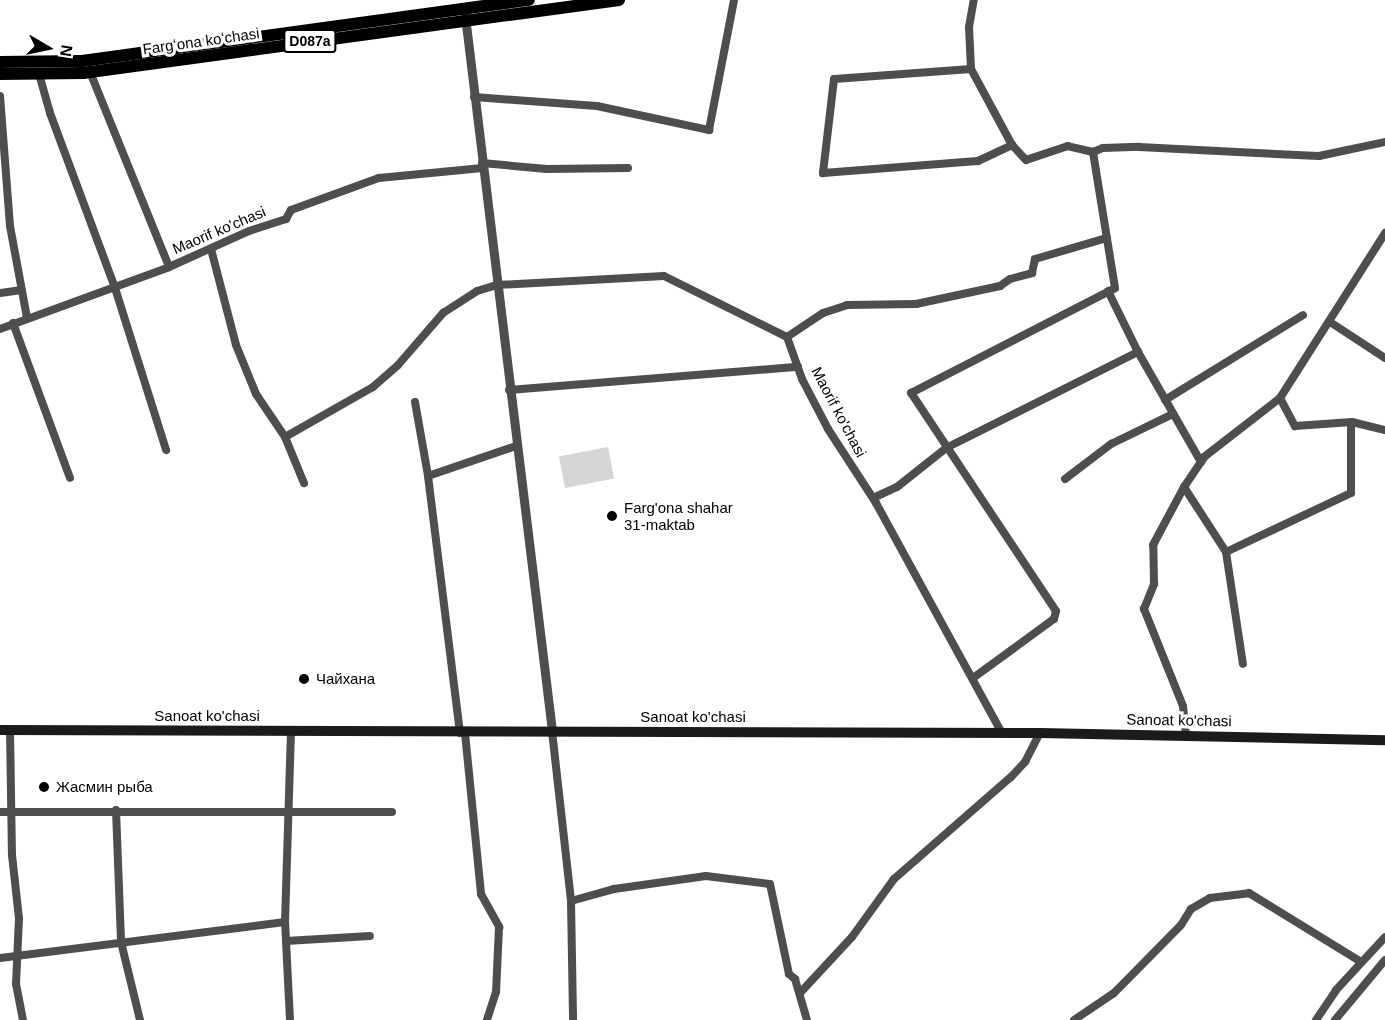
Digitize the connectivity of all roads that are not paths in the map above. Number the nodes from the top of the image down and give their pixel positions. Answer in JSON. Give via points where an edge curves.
{"nodes":[{"id":1,"x":529,"y":0,"type":"edge"},
{"id":2,"x":619,"y":0,"type":"edge"},
{"id":3,"x":734,"y":0,"type":"edge"},
{"id":4,"x":974,"y":0,"type":"edge"},
{"id":5,"x":465,"y":10,"type":"edge"},
{"id":6,"x":0,"y":62,"type":"edge"},
{"id":7,"x":971,"y":69,"type":"junction"},
{"id":8,"x":90,"y":72,"type":"junction"},
{"id":9,"x":0,"y":74,"type":"edge"},
{"id":10,"x":39,"y":74,"type":"junction"},
{"id":11,"x":0,"y":96,"type":"edge"},
{"id":12,"x":474,"y":97,"type":"junction"},
{"id":13,"x":1385,"y":142,"type":"edge"},
{"id":14,"x":1012,"y":144,"type":"junction"},
{"id":15,"x":1093,"y":152,"type":"junction"},
{"id":16,"x":483,"y":166,"type":"junction"},
{"id":17,"x":628,"y":168,"type":"dead end"},
{"id":18,"x":1385,"y":233,"type":"edge"},
{"id":19,"x":1107,"y":238,"type":"junction"},
{"id":20,"x":211,"y":249,"type":"junction"},
{"id":21,"x":170,"y":267,"type":"junction"},
{"id":22,"x":497,"y":285,"type":"junction"},
{"id":23,"x":116,"y":288,"type":"junction"},
{"id":24,"x":22,"y":290,"type":"junction"},
{"id":25,"x":1108,"y":291,"type":"junction"},
{"id":26,"x":0,"y":293,"type":"edge"},
{"id":27,"x":1303,"y":315,"type":"dead end"},
{"id":28,"x":27,"y":318,"type":"junction"},
{"id":29,"x":1330,"y":322,"type":"junction"},
{"id":30,"x":14,"y":323,"type":"junction"},
{"id":31,"x":0,"y":329,"type":"edge"},
{"id":32,"x":788,"y":337,"type":"junction"},
{"id":33,"x":1138,"y":352,"type":"junction"},
{"id":34,"x":1385,"y":358,"type":"edge"},
{"id":35,"x":798,"y":367,"type":"junction"},
{"id":36,"x":509,"y":390,"type":"junction"},
{"id":37,"x":1280,"y":398,"type":"junction"},
{"id":38,"x":1165,"y":400,"type":"junction"},
{"id":39,"x":415,"y":402,"type":"dead end"},
{"id":40,"x":1173,"y":414,"type":"junction"},
{"id":41,"x":1351,"y":423,"type":"junction"},
{"id":42,"x":1385,"y":430,"type":"edge"},
{"id":43,"x":285,"y":437,"type":"junction"},
{"id":44,"x":516,"y":446,"type":"junction"},
{"id":45,"x":946,"y":448,"type":"junction"},
{"id":46,"x":166,"y":450,"type":"dead end"},
{"id":47,"x":1201,"y":462,"type":"junction"},
{"id":48,"x":428,"y":476,"type":"junction"},
{"id":49,"x":70,"y":478,"type":"dead end"},
{"id":50,"x":1065,"y":479,"type":"dead end"},
{"id":51,"x":304,"y":483,"type":"dead end"},
{"id":52,"x":1184,"y":487,"type":"junction"},
{"id":53,"x":873,"y":498,"type":"junction"},
{"id":54,"x":1226,"y":552,"type":"junction"},
{"id":55,"x":1243,"y":664,"type":"dead end"},
{"id":56,"x":973,"y":678,"type":"junction"},
{"id":57,"x":5,"y":730,"type":"edge"},
{"id":58,"x":552,"y":731,"type":"junction"},
{"id":59,"x":291,"y":732,"type":"junction"},
{"id":60,"x":463,"y":733,"type":"junction"},
{"id":61,"x":1002,"y":733,"type":"junction"},
{"id":62,"x":1040,"y":733,"type":"junction"},
{"id":63,"x":1186,"y":735,"type":"junction"},
{"id":64,"x":1385,"y":740,"type":"edge"},
{"id":65,"x":116,"y":810,"type":"junction"},
{"id":66,"x":0,"y":812,"type":"edge"},
{"id":67,"x":11,"y":812,"type":"junction"},
{"id":68,"x":392,"y":812,"type":"dead end"},
{"id":69,"x":288,"y":813,"type":"junction"},
{"id":70,"x":571,"y":901,"type":"junction"},
{"id":71,"x":285,"y":922,"type":"junction"},
{"id":72,"x":370,"y":936,"type":"dead end"},
{"id":73,"x":1385,"y":937,"type":"edge"},
{"id":74,"x":286,"y":941,"type":"junction"},
{"id":75,"x":122,"y":942,"type":"junction"},
{"id":76,"x":17,"y":954,"type":"junction"},
{"id":77,"x":0,"y":958,"type":"edge"},
{"id":78,"x":1385,"y":960,"type":"edge"},
{"id":79,"x":1361,"y":962,"type":"junction"},
{"id":80,"x":1336,"y":990,"type":"junction"},
{"id":81,"x":800,"y":993,"type":"junction"},
{"id":82,"x":1348,"y":1000,"type":"junction"},
{"id":83,"x":23,"y":1020,"type":"edge"},
{"id":84,"x":140,"y":1020,"type":"edge"},
{"id":85,"x":290,"y":1020,"type":"edge"},
{"id":86,"x":487,"y":1020,"type":"edge"},
{"id":87,"x":573,"y":1020,"type":"edge"},
{"id":88,"x":807,"y":1020,"type":"edge"},
{"id":89,"x":1074,"y":1020,"type":"edge"},
{"id":90,"x":1316,"y":1020,"type":"edge"},
{"id":91,"x":1335,"y":1020,"type":"edge"}],
"edges":[{"from":1,"to":5,"type":"main road","name":"Fargʻona koʻchasi","number":"D087a"},
{"from":2,"to":5,"type":"main road","name":"Fargʻona koʻchasi","number":"D087a"},
{"from":3,"to":12,"type":"street","via":[[709,130],[597,106]]},
{"from":4,"to":7,"type":"street","via":[[969,27]]},
{"from":5,"to":6,"type":"main road","name":"Fargʻona koʻchasi","number":"D087a","via":[[82,61]]},
{"from":5,"to":8,"type":"main road","name":"Fargʻona koʻchasi","number":"D087a"},
{"from":5,"to":12,"type":"street"},
{"from":7,"to":14,"type":"street"},
{"from":7,"to":14,"type":"street","via":[[834,79],[823,173],[978,161]]},
{"from":8,"to":10,"type":"main road","name":"Fargʻona koʻchasi","number":"D087a"},
{"from":8,"to":21,"type":"street"},
{"from":9,"to":10,"type":"main road","name":"Fargʻona koʻchasi","number":"D087a"},
{"from":10,"to":23,"type":"street"},
{"from":11,"to":24,"type":"street","via":[[10,226]]},
{"from":12,"to":16,"type":"street"},
{"from":13,"to":15,"type":"street","via":[[1319,156],[1139,147]]},
{"from":14,"to":15,"type":"street","via":[[1026,160],[1068,146]]},
{"from":15,"to":19,"type":"street"},
{"from":16,"to":17,"type":"street","name":"Maorif ko'chasi"},
{"from":16,"to":20,"type":"street","name":"Maorif ko'chasi","via":[[379,178],[291,210],[286,219]]},
{"from":16,"to":22,"type":"street"},
{"from":18,"to":29,"type":"street"},
{"from":19,"to":25,"type":"street","via":[[1115,288]]},
{"from":19,"to":32,"type":"street","via":[[1035,259],[1032,273],[1000,286],[916,304],[847,305],[823,313]]},
{"from":20,"to":21,"type":"street","name":"Maorif ko'chasi"},
{"from":20,"to":43,"type":"street","via":[[236,345],[256,394]]},
{"from":21,"to":23,"type":"street","name":"Maorif ko'chasi"},
{"from":22,"to":32,"type":"street","via":[[664,276]]},
{"from":22,"to":36,"type":"street"},
{"from":22,"to":43,"type":"street","via":[[453,304],[373,387]]},
{"from":23,"to":28,"type":"street","name":"Maorif ko'chasi"},
{"from":23,"to":46,"type":"street"},
{"from":24,"to":26,"type":"street"},
{"from":24,"to":28,"type":"street"},
{"from":25,"to":33,"type":"street"},
{"from":25,"to":45,"type":"street","via":[[911,393]]},
{"from":27,"to":38,"type":"street"},
{"from":28,"to":30,"type":"street","name":"Maorif ko'chasi"},
{"from":29,"to":34,"type":"street"},
{"from":29,"to":37,"type":"street"},
{"from":30,"to":31,"type":"street","name":"Maorif ko'chasi"},
{"from":30,"to":49,"type":"street"},
{"from":32,"to":35,"type":"street","name":"Maorif ko'chasi"},
{"from":33,"to":38,"type":"street"},
{"from":33,"to":45,"type":"street"},
{"from":35,"to":36,"type":"street"},
{"from":35,"to":53,"type":"street","name":"Maorif ko'chasi","via":[[828,429]]},
{"from":36,"to":44,"type":"street"},
{"from":37,"to":41,"type":"street","via":[[1295,426]]},
{"from":37,"to":47,"type":"street"},
{"from":38,"to":40,"type":"street"},
{"from":39,"to":48,"type":"street"},
{"from":40,"to":47,"type":"street"},
{"from":40,"to":50,"type":"street","via":[[1112,444]]},
{"from":41,"to":42,"type":"street"},
{"from":41,"to":54,"type":"street","via":[[1352,493]]},
{"from":43,"to":51,"type":"street"},
{"from":44,"to":48,"type":"street"},
{"from":44,"to":58,"type":"street"},
{"from":45,"to":53,"type":"street","via":[[897,487]]},
{"from":45,"to":56,"type":"street","via":[[1056,611],[1054,619]]},
{"from":47,"to":52,"type":"street"},
{"from":48,"to":60,"type":"street"},
{"from":52,"to":54,"type":"street"},
{"from":52,"to":63,"type":"street","via":[[1153,545],[1154,584],[1144,609],[1183,706]]},
{"from":53,"to":56,"type":"street","name":"Maorif ko'chasi"},
{"from":54,"to":55,"type":"street"},
{"from":56,"to":61,"type":"street","name":"Maorif ko'chasi"},
{"from":57,"to":59,"type":"main road","name":"Sanoat ko'chasi"},
{"from":57,"to":67,"type":"street"},
{"from":58,"to":60,"type":"main road","name":"Sanoat ko'chasi"},
{"from":58,"to":61,"type":"main road","name":"Sanoat ko'chasi"},
{"from":58,"to":70,"type":"street"},
{"from":59,"to":60,"type":"main road","name":"Sanoat ko'chasi"},
{"from":59,"to":69,"type":"street"},
{"from":60,"to":86,"type":"street","via":[[481,894],[499,927],[496,992]]},
{"from":61,"to":62,"type":"main road","name":"Sanoat ko'chasi"},
{"from":62,"to":63,"type":"main road","name":"Sanoat ko'chasi"},
{"from":62,"to":81,"type":"street","via":[[1011,777],[894,879],[852,938]]},
{"from":63,"to":64,"type":"main road","name":"Sanoat ko'chasi"},
{"from":65,"to":67,"type":"street"},
{"from":65,"to":69,"type":"street"},
{"from":65,"to":75,"type":"street"},
{"from":66,"to":67,"type":"street"},
{"from":67,"to":76,"type":"street","via":[[19,918]]},
{"from":68,"to":69,"type":"street"},
{"from":69,"to":71,"type":"street"},
{"from":70,"to":81,"type":"street","via":[[614,889],[706,876],[770,884],[789,974]]},
{"from":70,"to":87,"type":"street"},
{"from":71,"to":74,"type":"street"},
{"from":71,"to":75,"type":"street"},
{"from":72,"to":74,"type":"street"},
{"from":73,"to":79,"type":"street"},
{"from":74,"to":85,"type":"street"},
{"from":75,"to":76,"type":"street"},
{"from":75,"to":84,"type":"street"},
{"from":76,"to":77,"type":"street"},
{"from":76,"to":83,"type":"street","via":[[16,984]]},
{"from":78,"to":82,"type":"street"},
{"from":79,"to":80,"type":"street"},
{"from":79,"to":89,"type":"street","via":[[1249,893],[1210,898],[1191,909],[1114,993]]},
{"from":80,"to":82,"type":"street"},
{"from":80,"to":90,"type":"street"},
{"from":81,"to":88,"type":"street"},
{"from":82,"to":91,"type":"street"}]}
